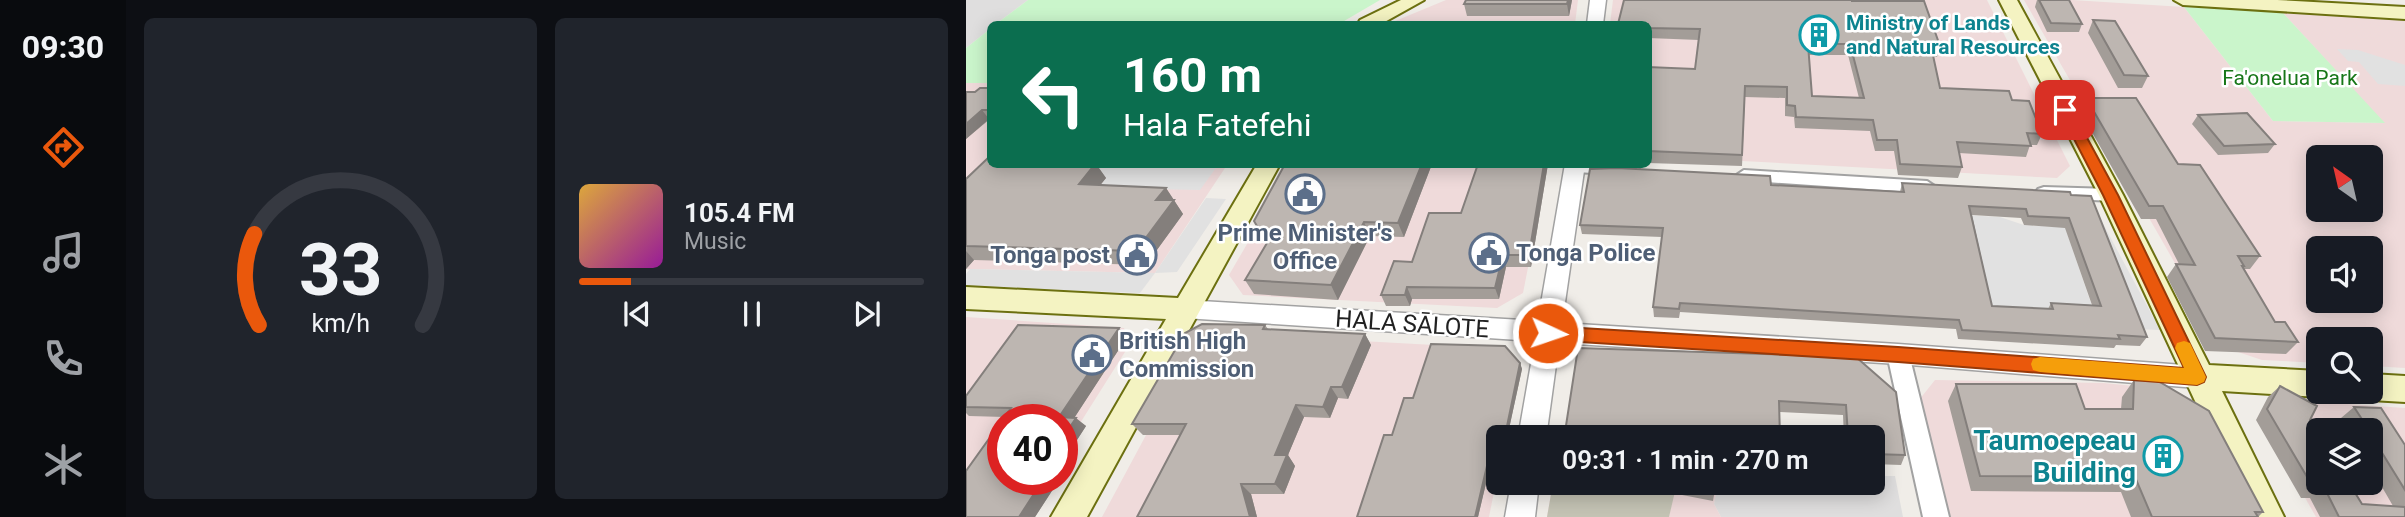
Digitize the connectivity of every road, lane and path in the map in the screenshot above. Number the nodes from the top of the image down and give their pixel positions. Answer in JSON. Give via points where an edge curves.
{"nodes":[{"id":1,"x":1415,"y":0,"type":"edge"},
{"id":2,"x":1598,"y":0,"type":"edge"},
{"id":3,"x":2008,"y":0,"type":"edge"},
{"id":4,"x":2183,"y":0,"type":"edge"},
{"id":5,"x":2405,"y":13,"type":"edge"},
{"id":6,"x":1373,"y":21,"type":"edge"},
{"id":7,"x":1595,"y":21,"type":"edge"},
{"id":8,"x":1267,"y":168,"type":"edge"},
{"id":9,"x":1575,"y":168,"type":"edge"},
{"id":10,"x":1615,"y":168,"type":"edge"},
{"id":11,"x":1641,"y":170,"type":"edge"},
{"id":12,"x":1721,"y":175,"type":"edge"},
{"id":13,"x":1950,"y":188,"type":"edge"},
{"id":14,"x":2030,"y":192,"type":"edge"},
{"id":15,"x":2111,"y":195,"type":"junction"},
{"id":16,"x":966,"y":298,"type":"edge"},
{"id":17,"x":1184,"y":309,"type":"junction"},
{"id":18,"x":1548,"y":333,"type":"junction"},
{"id":19,"x":1898,"y":354,"type":"junction"},
{"id":20,"x":2197,"y":377,"type":"junction"},
{"id":21,"x":2306,"y":383,"type":"edge"},
{"id":22,"x":2383,"y":388,"type":"edge"},
{"id":23,"x":2405,"y":389,"type":"edge"},
{"id":24,"x":1534,"y":425,"type":"edge"},
{"id":25,"x":1523,"y":495,"type":"edge"},
{"id":26,"x":1068,"y":517,"type":"edge"},
{"id":27,"x":1520,"y":517,"type":"edge"},
{"id":28,"x":1936,"y":517,"type":"edge"},
{"id":29,"x":2267,"y":517,"type":"edge"}],
"edges":[{"from":1,"to":6,"type":"main road"},
{"from":2,"to":7,"type":"street"},
{"from":3,"to":15,"type":"main road"},
{"from":4,"to":5,"type":"main road"},
{"from":8,"to":17,"type":"main road"},
{"from":9,"to":18,"type":"street"},
{"from":10,"to":11,"type":"street"},
{"from":12,"to":13,"type":"street"},
{"from":14,"to":15,"type":"street"},
{"from":15,"to":20,"type":"main road"},
{"from":16,"to":17,"type":"main road","name":"HALA SĀLOTE"},
{"from":17,"to":18,"type":"street","name":"HALA SĀLOTE"},
{"from":17,"to":26,"type":"main road"},
{"from":18,"to":19,"type":"street","name":"HALA SĀLOTE"},
{"from":18,"to":24,"type":"street"},
{"from":19,"to":20,"type":"street","name":"HALA SĀLOTE"},
{"from":19,"to":28,"type":"street"},
{"from":20,"to":21,"type":"main road","name":"HALA SĀLOTE"},
{"from":20,"to":29,"type":"main road"},
{"from":22,"to":23,"type":"main road"},
{"from":25,"to":27,"type":"street"}]}
